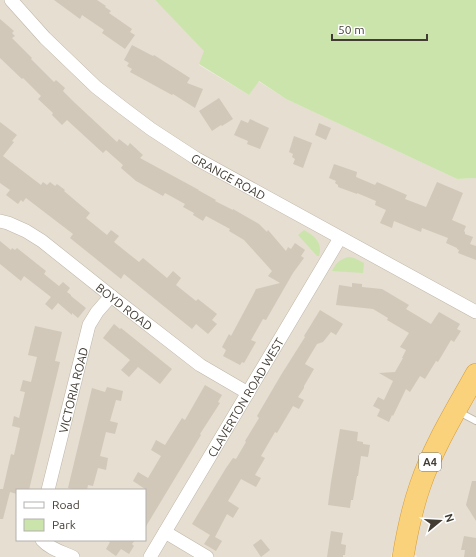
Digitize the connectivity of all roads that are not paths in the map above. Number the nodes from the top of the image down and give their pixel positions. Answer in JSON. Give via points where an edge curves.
{"nodes":[{"id":1,"x":11,"y":0,"type":"edge"},
{"id":2,"x":0,"y":221,"type":"edge"},
{"id":3,"x":340,"y":238,"type":"junction"},
{"id":4,"x":111,"y":296,"type":"junction"},
{"id":5,"x":476,"y":312,"type":"edge"},
{"id":6,"x":476,"y":374,"type":"edge"},
{"id":7,"x":248,"y":393,"type":"junction"},
{"id":8,"x":456,"y":410,"type":"junction"},
{"id":9,"x":476,"y":422,"type":"edge"},
{"id":10,"x":48,"y":489,"type":"edge"},
{"id":11,"x":165,"y":532,"type":"junction"},
{"id":12,"x":43,"y":541,"type":"edge"},
{"id":13,"x":73,"y":557,"type":"edge"},
{"id":14,"x":150,"y":557,"type":"edge"},
{"id":15,"x":207,"y":557,"type":"edge"},
{"id":16,"x":404,"y":557,"type":"edge"}],
"edges":[{"from":1,"to":3,"type":"street","name":"GRANGE ROAD","via":[[45,38],[96,87],[151,129],[197,159]]},
{"from":2,"to":4,"type":"street","name":"BOYD ROAD","via":[[8,222],[42,241]]},
{"from":3,"to":5,"type":"street","name":"GRANGE ROAD"},
{"from":3,"to":7,"type":"street","name":"CLAVERTON ROAD WEST"},
{"from":4,"to":7,"type":"street","name":"BOYD ROAD","via":[[200,365]]},
{"from":4,"to":10,"type":"street","name":"VICTORIA ROAD","via":[[89,325]]},
{"from":6,"to":8,"type":"highway","number":"A4"},
{"from":7,"to":11,"type":"street","name":"CLAVERTON ROAD WEST"},
{"from":8,"to":9,"type":"lane"},
{"from":8,"to":16,"type":"highway","number":"A4","via":[[420,486],[407,532]]},
{"from":11,"to":14,"type":"street","name":"CLAVERTON ROAD WEST"},
{"from":11,"to":15,"type":"street"},
{"from":12,"to":13,"type":"street"}]}
